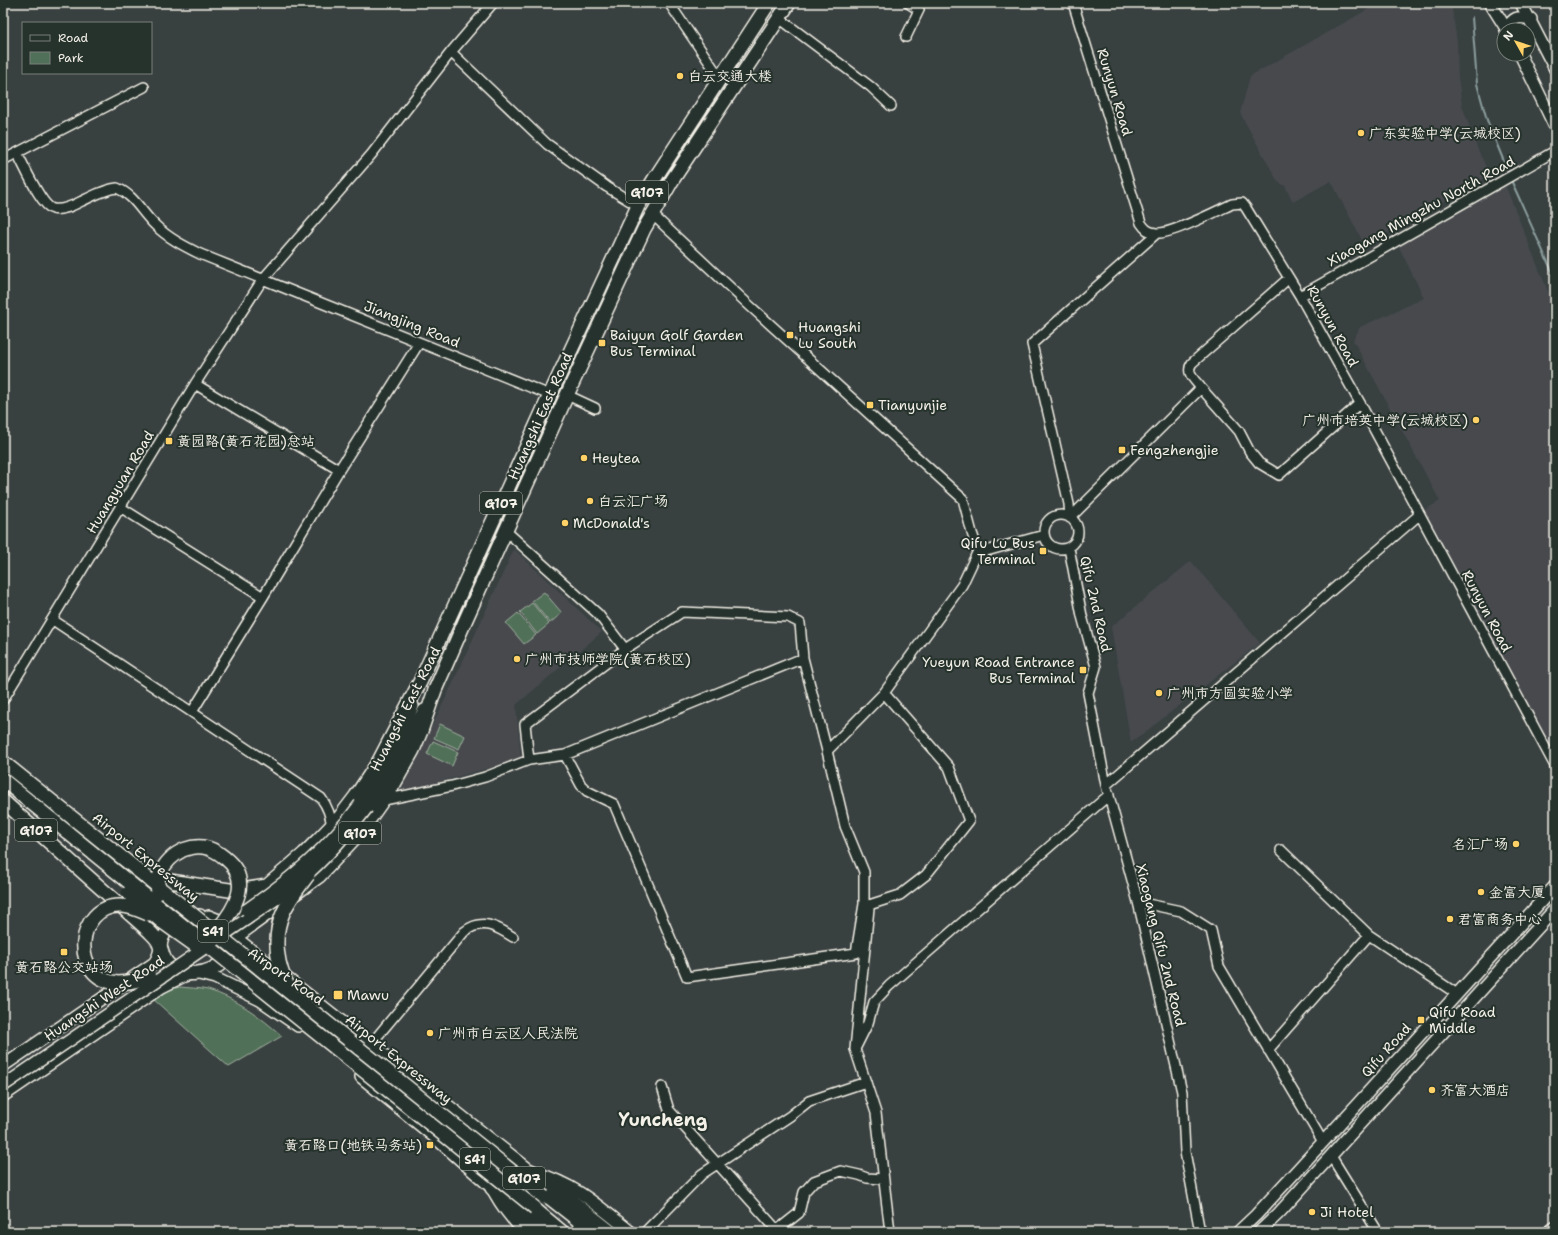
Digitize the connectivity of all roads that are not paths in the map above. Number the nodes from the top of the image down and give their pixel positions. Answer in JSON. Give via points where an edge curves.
{"nodes":[{"id":1,"x":493,"y":3,"type":"edge"},
{"id":2,"x":669,"y":3,"type":"edge"},
{"id":3,"x":769,"y":3,"type":"edge"},
{"id":4,"x":789,"y":3,"type":"edge"},
{"id":5,"x":908,"y":3,"type":"edge"},
{"id":6,"x":1074,"y":3,"type":"edge"},
{"id":7,"x":1490,"y":3,"type":"edge"},
{"id":8,"x":1521,"y":3,"type":"edge"},
{"id":9,"x":779,"y":18,"type":"junction"},
{"id":10,"x":1531,"y":19,"type":"junction"},
{"id":11,"x":1501,"y":22,"type":"edge"},
{"id":12,"x":1510,"y":22,"type":"edge"},
{"id":13,"x":906,"y":37,"type":"dead end"},
{"id":14,"x":451,"y":52,"type":"junction"},
{"id":15,"x":1524,"y":62,"type":"edge"},
{"id":16,"x":1555,"y":69,"type":"edge"},
{"id":17,"x":720,"y":78,"type":"junction"},
{"id":18,"x":144,"y":87,"type":"dead end"},
{"id":19,"x":892,"y":106,"type":"dead end"},
{"id":20,"x":1555,"y":127,"type":"edge"},
{"id":21,"x":1555,"y":152,"type":"edge"},
{"id":22,"x":17,"y":153,"type":"junction"},
{"id":23,"x":3,"y":160,"type":"edge"},
{"id":24,"x":638,"y":206,"type":"junction"},
{"id":25,"x":652,"y":214,"type":"junction"},
{"id":26,"x":1157,"y":233,"type":"junction"},
{"id":27,"x":1289,"y":278,"type":"junction"},
{"id":28,"x":263,"y":279,"type":"junction"},
{"id":29,"x":1300,"y":296,"type":"junction"},
{"id":30,"x":419,"y":343,"type":"junction"},
{"id":31,"x":195,"y":384,"type":"junction"},
{"id":32,"x":1201,"y":388,"type":"junction"},
{"id":33,"x":550,"y":395,"type":"junction"},
{"id":34,"x":567,"y":395,"type":"junction"},
{"id":35,"x":1360,"y":403,"type":"junction"},
{"id":36,"x":595,"y":408,"type":"dead end"},
{"id":37,"x":339,"y":470,"type":"junction"},
{"id":38,"x":120,"y":507,"type":"junction"},
{"id":39,"x":1419,"y":515,"type":"junction"},
{"id":40,"x":1070,"y":518,"type":"junction"},
{"id":41,"x":506,"y":531,"type":"junction"},
{"id":42,"x":1044,"y":535,"type":"junction"},
{"id":43,"x":1069,"y":548,"type":"junction"},
{"id":44,"x":978,"y":551,"type":"junction"},
{"id":45,"x":263,"y":597,"type":"junction"},
{"id":46,"x":53,"y":620,"type":"junction"},
{"id":47,"x":625,"y":649,"type":"junction"},
{"id":48,"x":803,"y":658,"type":"junction"},
{"id":49,"x":1096,"y":667,"type":"joint"},
{"id":50,"x":420,"y":682,"type":"junction"},
{"id":51,"x":435,"y":690,"type":"junction"},
{"id":52,"x":884,"y":693,"type":"junction"},
{"id":53,"x":3,"y":700,"type":"edge"},
{"id":54,"x":192,"y":712,"type":"junction"},
{"id":55,"x":827,"y":751,"type":"junction"},
{"id":56,"x":565,"y":755,"type":"junction"},
{"id":57,"x":3,"y":756,"type":"edge"},
{"id":58,"x":530,"y":760,"type":"junction"},
{"id":59,"x":3,"y":762,"type":"edge"},
{"id":60,"x":1555,"y":766,"type":"edge"},
{"id":61,"x":3,"y":770,"type":"edge"},
{"id":62,"x":3,"y":780,"type":"edge"},
{"id":63,"x":1106,"y":785,"type":"junction"},
{"id":64,"x":3,"y":786,"type":"edge"},
{"id":65,"x":1108,"y":795,"type":"junction"},
{"id":66,"x":384,"y":800,"type":"junction"},
{"id":67,"x":3,"y":801,"type":"edge"},
{"id":68,"x":36,"y":806,"type":"junction"},
{"id":69,"x":364,"y":806,"type":"junction"},
{"id":70,"x":332,"y":826,"type":"junction"},
{"id":71,"x":1281,"y":850,"type":"dead end"},
{"id":72,"x":308,"y":874,"type":"junction"},
{"id":73,"x":142,"y":875,"type":"junction"},
{"id":74,"x":267,"y":886,"type":"junction"},
{"id":75,"x":1555,"y":886,"type":"edge"},
{"id":76,"x":118,"y":902,"type":"junction"},
{"id":77,"x":284,"y":902,"type":"junction"},
{"id":78,"x":1138,"y":902,"type":"junction"},
{"id":79,"x":867,"y":904,"type":"junction"},
{"id":80,"x":241,"y":905,"type":"junction"},
{"id":81,"x":1555,"y":909,"type":"edge"},
{"id":82,"x":190,"y":915,"type":"junction"},
{"id":83,"x":164,"y":916,"type":"junction"},
{"id":84,"x":209,"y":916,"type":"junction"},
{"id":85,"x":254,"y":924,"type":"junction"},
{"id":86,"x":219,"y":933,"type":"junction"},
{"id":87,"x":1369,"y":935,"type":"junction"},
{"id":88,"x":235,"y":937,"type":"junction"},
{"id":89,"x":514,"y":937,"type":"dead end"},
{"id":90,"x":160,"y":946,"type":"junction"},
{"id":91,"x":195,"y":973,"type":"junction"},
{"id":92,"x":149,"y":977,"type":"junction"},
{"id":93,"x":128,"y":982,"type":"junction"},
{"id":94,"x":1456,"y":994,"type":"junction"},
{"id":95,"x":316,"y":1001,"type":"junction"},
{"id":96,"x":140,"y":1002,"type":"junction"},
{"id":97,"x":298,"y":1002,"type":"junction"},
{"id":98,"x":299,"y":1026,"type":"junction"},
{"id":99,"x":371,"y":1044,"type":"junction"},
{"id":100,"x":856,"y":1049,"type":"junction"},
{"id":101,"x":1268,"y":1050,"type":"junction"},
{"id":102,"x":3,"y":1066,"type":"edge"},
{"id":103,"x":3,"y":1076,"type":"edge"},
{"id":104,"x":866,"y":1082,"type":"junction"},
{"id":105,"x":3,"y":1086,"type":"edge"},
{"id":106,"x":662,"y":1087,"type":"dead end"},
{"id":107,"x":407,"y":1095,"type":"junction"},
{"id":108,"x":3,"y":1096,"type":"edge"},
{"id":109,"x":1323,"y":1142,"type":"junction"},
{"id":110,"x":1331,"y":1156,"type":"junction"},
{"id":111,"x":492,"y":1163,"type":"junction"},
{"id":112,"x":718,"y":1164,"type":"junction"},
{"id":113,"x":531,"y":1172,"type":"junction"},
{"id":114,"x":884,"y":1179,"type":"junction"},
{"id":115,"x":492,"y":1188,"type":"junction"},
{"id":116,"x":553,"y":1201,"type":"junction"},
{"id":117,"x":1262,"y":1208,"type":"junction"},
{"id":118,"x":538,"y":1213,"type":"junction"},
{"id":119,"x":1274,"y":1219,"type":"junction"},
{"id":120,"x":1555,"y":1226,"type":"edge"},
{"id":121,"x":776,"y":1231,"type":"edge"},
{"id":122,"x":525,"y":1232,"type":"edge"},
{"id":123,"x":542,"y":1232,"type":"edge"},
{"id":124,"x":562,"y":1232,"type":"edge"},
{"id":125,"x":565,"y":1232,"type":"edge"},
{"id":126,"x":588,"y":1232,"type":"edge"},
{"id":127,"x":593,"y":1232,"type":"edge"},
{"id":128,"x":611,"y":1232,"type":"edge"},
{"id":129,"x":631,"y":1232,"type":"edge"},
{"id":130,"x":644,"y":1232,"type":"edge"},
{"id":131,"x":890,"y":1232,"type":"edge"},
{"id":132,"x":1200,"y":1232,"type":"edge"},
{"id":133,"x":1238,"y":1232,"type":"edge"},
{"id":134,"x":1259,"y":1232,"type":"edge"},
{"id":135,"x":1378,"y":1232,"type":"edge"},
{"id":136,"x":1548,"y":1232,"type":"edge"}],
"edges":[{"from":1,"to":14,"type":"street","name":"Huangyuan Road"},
{"from":2,"to":17,"type":"street"},
{"from":3,"to":17,"type":"highway","name":"Huangshi East Road","number":"G107"},
{"from":4,"to":9,"type":"highway","name":"Huangshi East Road","number":"G107"},
{"from":5,"to":13,"type":"street","via":[[919,10]]},
{"from":6,"to":26,"type":"street","name":"Runyun Road","via":[[1141,223],[1146,230]]},
{"from":7,"to":11,"type":"main road"},
{"from":8,"to":10,"type":"main road"},
{"from":9,"to":19,"type":"street","via":[[871,87]]},
{"from":9,"to":25,"type":"highway","name":"Huangshi East Road","number":"G107"},
{"from":10,"to":12,"type":"main road","via":[[1520,17]]},
{"from":10,"to":16,"type":"main road"},
{"from":14,"to":24,"type":"street","via":[[547,144]]},
{"from":14,"to":28,"type":"street","name":"Huangyuan Road","via":[[371,156]]},
{"from":15,"to":20,"type":"main road"},
{"from":17,"to":24,"type":"highway","name":"Huangshi East Road","number":"G107"},
{"from":18,"to":22,"type":"street"},
{"from":21,"to":29,"type":"street","name":"Xiaogang Mingzhu North Road"},
{"from":22,"to":23,"type":"street"},
{"from":22,"to":28,"type":"street","name":"Jiangjing Road","via":[[46,205],[52,209],[60,209],[117,188],[128,194],[155,225],[176,242]]},
{"from":24,"to":33,"type":"highway","name":"Huangshi East Road","number":"G107"},
{"from":25,"to":34,"type":"highway","name":"Huangshi East Road","number":"G107"},
{"from":25,"to":44,"type":"street","via":[[963,499]]},
{"from":26,"to":27,"type":"street","name":"Runyun Road","via":[[1171,230],[1232,204],[1242,203]]},
{"from":26,"to":40,"type":"street","via":[[1032,344],[1069,504]]},
{"from":27,"to":29,"type":"street","name":"Runyun Road"},
{"from":27,"to":32,"type":"street","via":[[1192,363],[1189,372]]},
{"from":28,"to":30,"type":"street","name":"Jiangjing Road"},
{"from":28,"to":31,"type":"street","name":"Huangyuan Road"},
{"from":29,"to":35,"type":"street","name":"Runyun Road"},
{"from":30,"to":33,"type":"street","name":"Jiangjing Road"},
{"from":30,"to":37,"type":"street"},
{"from":31,"to":37,"type":"street"},
{"from":31,"to":38,"type":"street","name":"Huangyuan Road"},
{"from":32,"to":35,"type":"street","via":[[1239,430],[1259,463],[1279,475]]},
{"from":32,"to":40,"type":"street"},
{"from":33,"to":50,"type":"highway","name":"Huangshi East Road","number":"G107"},
{"from":34,"to":36,"type":"street"},
{"from":34,"to":41,"type":"highway","name":"Huangshi East Road","number":"G107"},
{"from":35,"to":39,"type":"street","name":"Runyun Road"},
{"from":37,"to":45,"type":"street"},
{"from":38,"to":45,"type":"street"},
{"from":38,"to":46,"type":"street","name":"Huangyuan Road"},
{"from":39,"to":60,"type":"street","name":"Runyun Road"},
{"from":39,"to":63,"type":"street"},
{"from":40,"to":42,"type":"street","via":[[1058,515],[1050,519],[1044,527]]},
{"from":40,"to":43,"type":"street","via":[[1078,531],[1076,541]]},
{"from":41,"to":47,"type":"street","via":[[598,614]]},
{"from":41,"to":51,"type":"highway","name":"Huangshi East Road","number":"G107"},
{"from":42,"to":43,"type":"street","via":[[1046,542],[1052,547],[1060,550]]},
{"from":42,"to":44,"type":"street","via":[[979,553]]},
{"from":43,"to":49,"type":"street","name":"Qifu 2nd Road","via":[[1082,616]]},
{"from":44,"to":52,"type":"street","via":[[962,585]]},
{"from":45,"to":54,"type":"street"},
{"from":46,"to":53,"type":"street","name":"Huangyuan Road"},
{"from":46,"to":54,"type":"street"},
{"from":47,"to":48,"type":"street","via":[[682,612],[788,617],[800,623]]},
{"from":47,"to":58,"type":"street","via":[[525,724]]},
{"from":48,"to":55,"type":"street"},
{"from":48,"to":56,"type":"street"},
{"from":49,"to":63,"type":"street","name":"Xiaogang Qifu 2nd Road","via":[[1088,693]]},
{"from":50,"to":69,"type":"main road","name":"Huangshi East Road","via":[[394,750]]},
{"from":50,"to":70,"type":"highway","number":"G107","via":[[372,773]]},
{"from":51,"to":66,"type":"highway","number":"G107","via":[[413,750]]},
{"from":51,"to":69,"type":"main road","name":"Huangshi East Road","via":[[385,782]]},
{"from":52,"to":55,"type":"street"},
{"from":52,"to":79,"type":"street","via":[[949,767],[969,821],[926,874],[900,895]]},
{"from":54,"to":70,"type":"street","via":[[321,798],[326,804]]},
{"from":55,"to":79,"type":"street","via":[[845,826],[864,872]]},
{"from":56,"to":58,"type":"street"},
{"from":56,"to":79,"type":"street","via":[[581,785],[587,791],[614,804],[688,977],[856,953]]},
{"from":57,"to":73,"type":"highway","number":"G107"},
{"from":58,"to":66,"type":"street","via":[[485,777]]},
{"from":59,"to":126,"type":"highway","name":"Airport Expressway","number":"S41","bridge":true},
{"from":61,"to":68,"type":"highway","name":"Airport Road"},
{"from":62,"to":125,"type":"highway","number":"S41","bridge":true},
{"from":63,"to":65,"type":"street","name":"Xiaogang Qifu 2nd Road"},
{"from":64,"to":68,"type":"highway","name":"Airport Road"},
{"from":65,"to":78,"type":"street","name":"Xiaogang Qifu 2nd Road"},
{"from":65,"to":100,"type":"street","via":[[888,986],[874,1002]]},
{"from":66,"to":77,"type":"highway","number":"G107","via":[[329,867]]},
{"from":67,"to":76,"type":"highway","number":"G107"},
{"from":68,"to":83,"type":"highway","name":"Airport Road","bridge":true},
{"from":69,"to":72,"type":"main road","name":"Huangshi East Road","bridge":true,"via":[[343,838]]},
{"from":69,"to":86,"type":"main road","name":"Huangshi East Road","bridge":true,"via":[[301,870]]},
{"from":70,"to":74,"type":"highway","number":"G107"},
{"from":71,"to":87,"type":"street"},
{"from":72,"to":86,"type":"main road","name":"Huangshi East Road","bridge":true,"via":[[274,901]]},
{"from":72,"to":97,"type":"highway","bridge":true,"via":[[284,910],[277,936],[281,969]]},
{"from":73,"to":74,"type":"highway","number":"G107","via":[[236,891]]},
{"from":73,"to":76,"type":"highway","via":[[141,888],[135,897]]},
{"from":73,"to":82,"type":"main road"},
{"from":74,"to":77,"type":"highway","via":[[269,897],[276,902]]},
{"from":74,"to":80,"type":"main road"},
{"from":75,"to":94,"type":"main road","name":"Qifu Road"},
{"from":76,"to":90,"type":"highway","number":"G107","via":[[149,931]]},
{"from":77,"to":85,"type":"highway","number":"G107"},
{"from":78,"to":101,"type":"street","via":[[1181,911],[1211,930],[1219,966]]},
{"from":78,"to":132,"type":"street","name":"Xiaogang Qifu 2nd Road","via":[[1182,1092],[1185,1152]]},
{"from":79,"to":100,"type":"street"},
{"from":80,"to":84,"type":"main road","via":[[225,915]]},
{"from":80,"to":85,"type":"highway","via":[[242,919]]},
{"from":81,"to":110,"type":"main road"},
{"from":82,"to":84,"type":"main road"},
{"from":82,"to":90,"type":"main road","via":[[170,925]]},
{"from":83,"to":86,"type":"highway","bridge":true,"via":[[157,884],[165,864],[178,852],[186,849],[211,849],[228,861],[238,878],[237,901]]},
{"from":83,"to":92,"type":"highway","bridge":true,"via":[[151,915],[130,907],[115,906],[94,918],[84,937],[85,959],[103,979],[124,983]]},
{"from":83,"to":97,"type":"highway","name":"Airport Road","bridge":true,"via":[[265,978]]},
{"from":83,"to":107,"type":"highway","name":"Airport Road","bridge":true,"via":[[193,944]]},
{"from":84,"to":88,"type":"main road","via":[[224,922]]},
{"from":85,"to":88,"type":"highway","number":"G107"},
{"from":86,"to":92,"type":"main road","name":"Huangshi West Road","bridge":true},
{"from":86,"to":105,"type":"main road","name":"Huangshi West Road","bridge":true},
{"from":87,"to":94,"type":"street"},
{"from":87,"to":101,"type":"street"},
{"from":88,"to":91,"type":"highway","number":"G107","via":[[236,946],[224,962],[205,972]]},
{"from":88,"to":95,"type":"main road"},
{"from":89,"to":99,"type":"street","via":[[490,925],[470,927]]},
{"from":90,"to":91,"type":"highway","number":"G107","via":[[163,957],[172,968]]},
{"from":90,"to":93,"type":"main road","via":[[157,960]]},
{"from":91,"to":96,"type":"main road","via":[[177,979]]},
{"from":91,"to":98,"type":"main road","via":[[215,978],[249,993]]},
{"from":92,"to":103,"type":"main road","name":"Huangshi West Road"},
{"from":93,"to":96,"type":"main road","via":[[135,988]]},
{"from":93,"to":102,"type":"main road"},
{"from":94,"to":109,"type":"main road","name":"Qifu Road"},
{"from":95,"to":98,"type":"main road","via":[[306,1007],[300,1015]]},
{"from":95,"to":99,"type":"main road"},
{"from":96,"to":108,"type":"main road"},
{"from":97,"to":107,"type":"highway","name":"Airport Road","bridge":true},
{"from":98,"to":115,"type":"main road","via":[[432,1134]]},
{"from":99,"to":113,"type":"main road"},
{"from":100,"to":104,"type":"street"},
{"from":101,"to":109,"type":"street"},
{"from":104,"to":112,"type":"street","via":[[809,1101]]},
{"from":104,"to":114,"type":"street","via":[[876,1113]]},
{"from":106,"to":112,"type":"street","via":[[669,1110]]},
{"from":107,"to":111,"type":"highway","name":"Airport Road"},
{"from":109,"to":117,"type":"main road","name":"Qifu Road"},
{"from":110,"to":119,"type":"main road"},
{"from":110,"to":135,"type":"street"},
{"from":111,"to":113,"type":"main road"},
{"from":111,"to":116,"type":"highway","name":"Airport Road","number":"G107"},
{"from":111,"to":118,"type":"highway","name":"Airport Road","number":"G107"},
{"from":112,"to":121,"type":"street"},
{"from":112,"to":130,"type":"street","via":[[702,1174]]},
{"from":113,"to":116,"type":"main road"},
{"from":113,"to":128,"type":"highway"},
{"from":113,"to":129,"type":"main road","via":[[571,1186]]},
{"from":114,"to":121,"type":"street","via":[[867,1178],[841,1171],[814,1181],[804,1192],[799,1213]]},
{"from":114,"to":131,"type":"street"},
{"from":115,"to":118,"type":"main road"},
{"from":115,"to":122,"type":"main road","via":[[504,1210]]},
{"from":115,"to":123,"type":"highway"},
{"from":116,"to":127,"type":"highway","name":"Airport Road","number":"G107"},
{"from":117,"to":119,"type":"main road"},
{"from":117,"to":133,"type":"main road","name":"Qifu Road"},
{"from":118,"to":124,"type":"highway","name":"Airport Road","number":"G107"},
{"from":119,"to":134,"type":"main road"},
{"from":120,"to":136,"type":"street"}]}
